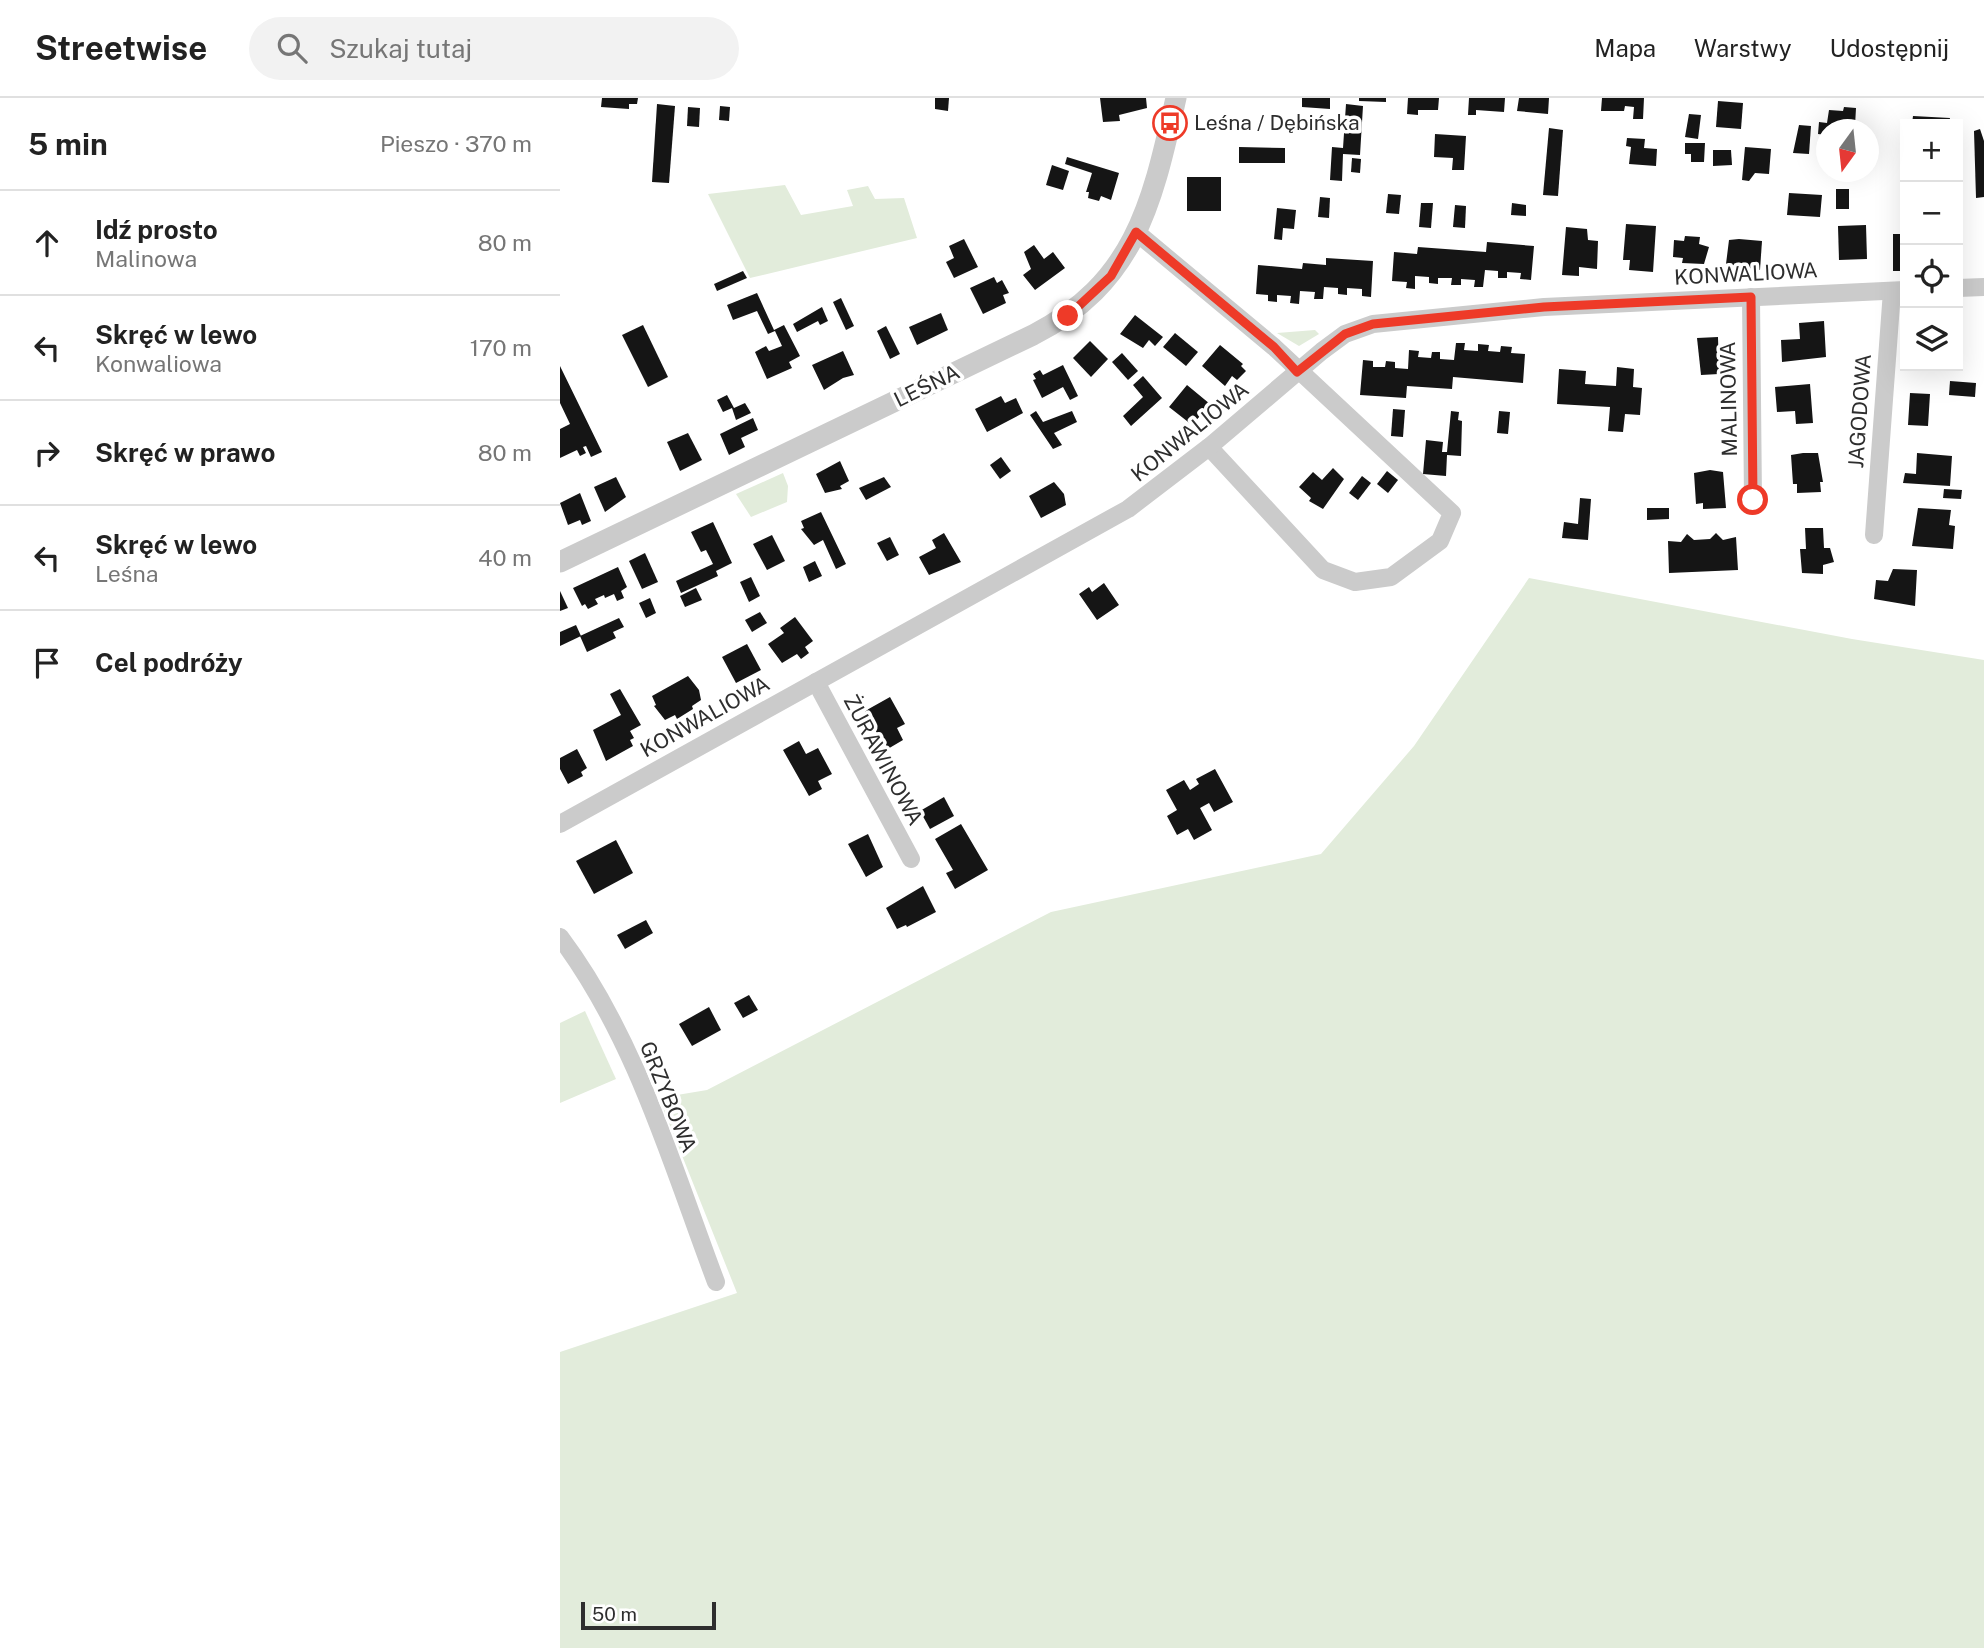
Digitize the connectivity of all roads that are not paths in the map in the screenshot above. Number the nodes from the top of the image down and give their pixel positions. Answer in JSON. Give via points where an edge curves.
{"nodes":[{"id":1,"x":1176,"y":98,"type":"edge"},
{"id":2,"x":1136,"y":232,"type":"junction"},
{"id":3,"x":1984,"y":287,"type":"edge"},
{"id":4,"x":1963,"y":288,"type":"edge"},
{"id":5,"x":1898,"y":290,"type":"edge"},
{"id":6,"x":1751,"y":297,"type":"junction"},
{"id":7,"x":1297,"y":372,"type":"junction"},
{"id":8,"x":1209,"y":447,"type":"junction"},
{"id":9,"x":1753,"y":500,"type":"dead end"},
{"id":10,"x":1874,"y":535,"type":"dead end"},
{"id":11,"x":560,"y":562,"type":"edge"},
{"id":12,"x":816,"y":682,"type":"junction"},
{"id":13,"x":560,"y":824,"type":"edge"},
{"id":14,"x":911,"y":859,"type":"dead end"},
{"id":15,"x":560,"y":937,"type":"edge"},
{"id":16,"x":716,"y":1282,"type":"dead end"}],
"edges":[{"from":1,"to":2,"type":"street","name":"LEŚNA"},
{"from":2,"to":7,"type":"street","via":[[1274,347]]},
{"from":2,"to":11,"type":"street","name":"LEŚNA","via":[[1118,268],[1081,307],[1056,324]]},
{"from":3,"to":4,"type":"street"},
{"from":5,"to":6,"type":"street","name":"KONWALIOWA"},
{"from":5,"to":10,"type":"street","name":"JAGODOWA"},
{"from":6,"to":7,"type":"street","name":"KONWALIOWA","via":[[1544,307],[1373,324],[1345,334]]},
{"from":6,"to":9,"type":"street","name":"MALINOWA"},
{"from":7,"to":8,"type":"street","name":"KONWALIOWA"},
{"from":7,"to":8,"type":"street","via":[[1452,513],[1440,541],[1391,578],[1355,582],[1323,570]]},
{"from":8,"to":12,"type":"street","name":"KONWALIOWA","via":[[1128,509]]},
{"from":12,"to":13,"type":"street","name":"KONWALIOWA"},
{"from":12,"to":14,"type":"street","name":"ŻURAWINOWA"},
{"from":15,"to":16,"type":"street","name":"GRZYBOWA","via":[[595,989],[641,1083]]}]}
